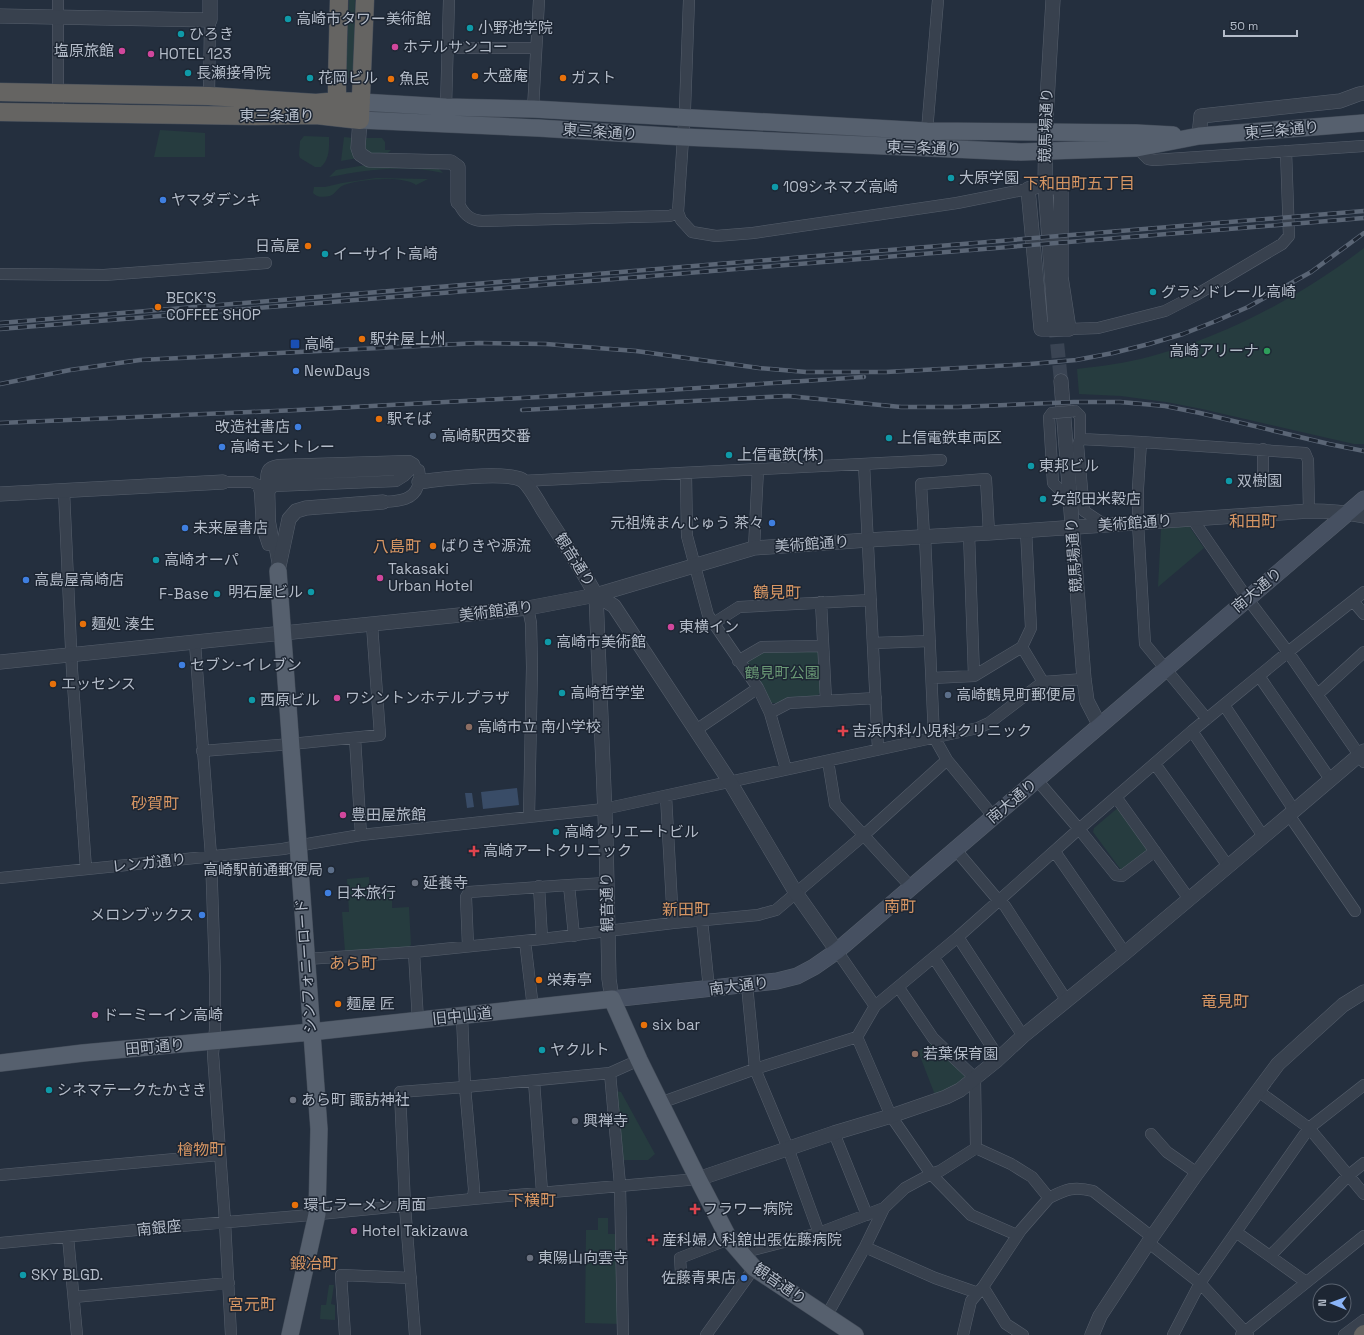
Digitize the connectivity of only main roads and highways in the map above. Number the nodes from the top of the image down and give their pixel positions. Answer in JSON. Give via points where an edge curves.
{"nodes":[{"id":1,"x":339,"y":0,"type":"edge"},
{"id":2,"x":365,"y":0,"type":"edge"},
{"id":3,"x":0,"y":92,"type":"edge"},
{"id":4,"x":337,"y":110,"type":"junction"},
{"id":5,"x":360,"y":111,"type":"junction"},
{"id":6,"x":0,"y":112,"type":"edge"},
{"id":7,"x":1364,"y":123,"type":"edge"},
{"id":8,"x":1199,"y":136,"type":"junction"},
{"id":9,"x":1364,"y":500,"type":"edge"},
{"id":10,"x":1356,"y":514,"type":"edge"},
{"id":11,"x":278,"y":571,"type":"road end"},
{"id":12,"x":612,"y":999,"type":"junction"},
{"id":13,"x":311,"y":1032,"type":"junction"},
{"id":14,"x":0,"y":1063,"type":"edge"},
{"id":15,"x":290,"y":1335,"type":"edge"},
{"id":16,"x":855,"y":1335,"type":"edge"}],
"edges":[{"from":1,"to":4,"type":"highway"},
{"from":2,"to":5,"type":"highway"},
{"from":3,"to":4,"type":"highway","name":"東三条通り","via":[[209,96],[316,103]]},
{"from":4,"to":5,"type":"highway","name":"東三条通り"},
{"from":4,"to":6,"type":"highway","name":"東三条通り","via":[[316,116]]},
{"from":5,"to":8,"type":"main road","name":"東三条通り","via":[[446,107],[533,109],[927,131]]},
{"from":5,"to":8,"type":"main road","name":"東三条通り","via":[[538,128],[683,137],[1045,152],[1137,148]]},
{"from":7,"to":8,"type":"main road","name":"東三条通り"},
{"from":9,"to":10,"type":"main road","name":"南大通り"},
{"from":10,"to":12,"type":"main road","name":"南大通り","via":[[1247,598],[837,951],[814,966],[797,976],[777,981]]},
{"from":11,"to":13,"type":"main road","name":"シンフォニーロード"},
{"from":12,"to":13,"type":"main road","name":"旧中山道"},
{"from":12,"to":16,"type":"main road","name":"観音通り","via":[[639,1060],[729,1239],[754,1268]]},
{"from":13,"to":14,"type":"main road","name":"田町通り"},
{"from":13,"to":15,"type":"main road","name":"シンフォニーロード","via":[[319,1129],[317,1214]]}]}
